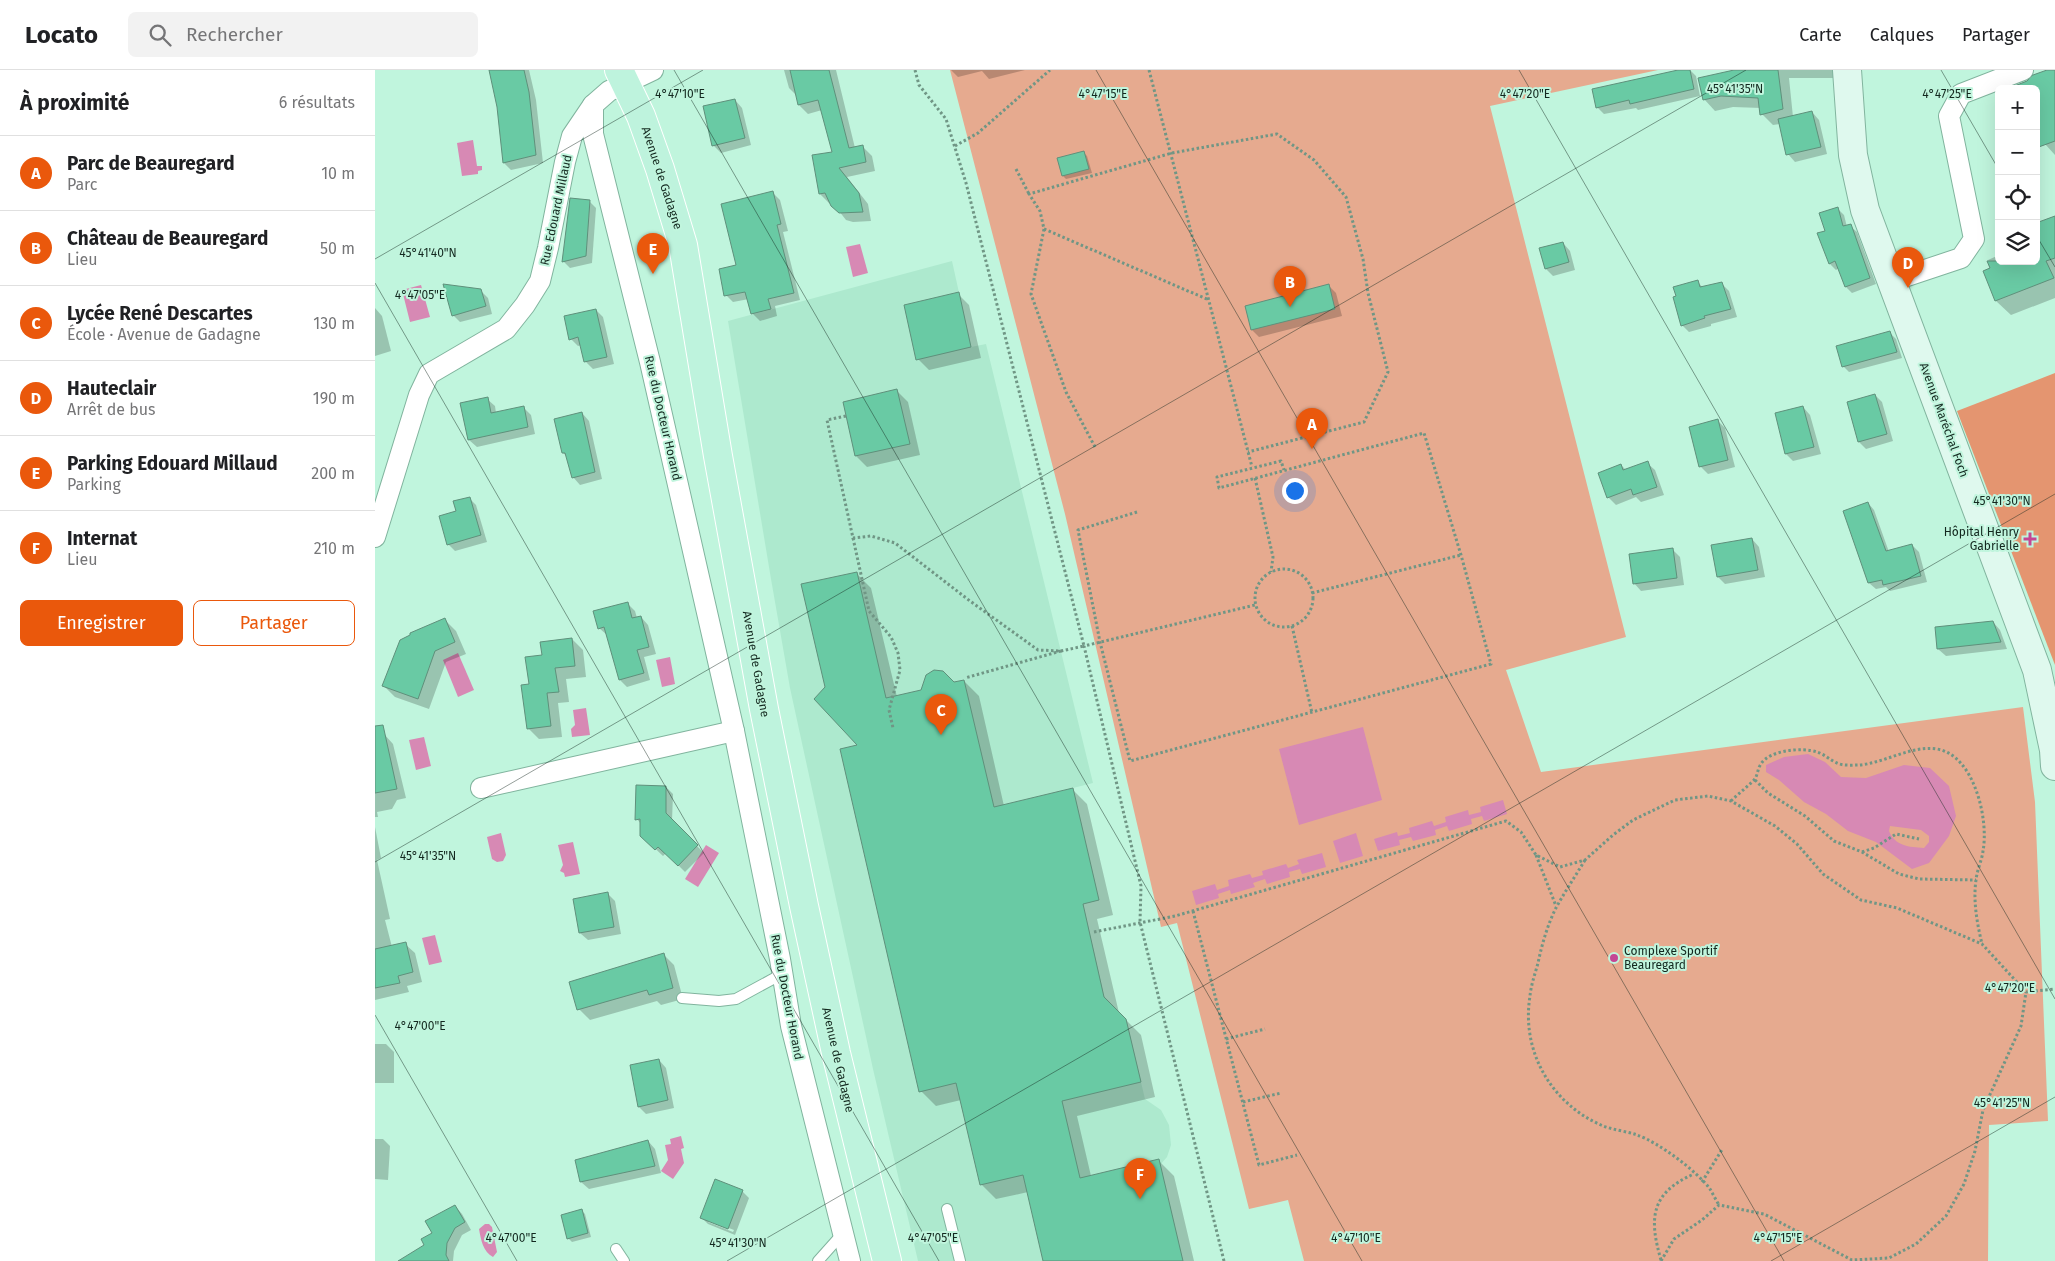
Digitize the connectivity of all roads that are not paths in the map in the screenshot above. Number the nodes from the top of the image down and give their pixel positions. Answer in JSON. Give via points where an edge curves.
{"nodes":[{"id":1,"x":653,"y":70,"type":"edge"},
{"id":2,"x":1847,"y":70,"type":"edge"},
{"id":3,"x":2023,"y":70,"type":"edge"},
{"id":4,"x":623,"y":76,"type":"edge"},
{"id":5,"x":593,"y":106,"type":"junction"},
{"id":6,"x":1892,"y":281,"type":"junction"},
{"id":7,"x":375,"y":537,"type":"edge"},
{"id":8,"x":734,"y":731,"type":"junction"},
{"id":9,"x":2055,"y":766,"type":"edge"},
{"id":10,"x":481,"y":788,"type":"dead end"},
{"id":11,"x":782,"y":974,"type":"junction"},
{"id":12,"x":682,"y":998,"type":"dead end"},
{"id":13,"x":947,"y":1210,"type":"dead end"},
{"id":14,"x":843,"y":1233,"type":"junction"},
{"id":15,"x":616,"y":1249,"type":"dead end"},
{"id":16,"x":624,"y":1261,"type":"edge"},
{"id":17,"x":818,"y":1261,"type":"edge"},
{"id":18,"x":850,"y":1261,"type":"edge"},
{"id":19,"x":887,"y":1261,"type":"edge"},
{"id":20,"x":960,"y":1261,"type":"edge"}],
"edges":[{"from":1,"to":4,"type":"street","name":"Rue Edouard Millaud"},
{"from":2,"to":6,"type":"main road","name":"Avenue Maréchal Foch","via":[[1853,154],[1865,210]]},
{"from":3,"to":6,"type":"street","via":[[1961,94],[1949,116],[1974,239],[1961,258]]},
{"from":4,"to":5,"type":"street","name":"Rue Edouard Millaud"},
{"from":4,"to":19,"type":"main road","name":"Avenue de Gadagne","via":[[661,169],[683,245],[765,718],[834,1043]]},
{"from":5,"to":7,"type":"street","name":"Rue Edouard Millaud","via":[[572,136],[540,281],[506,329],[429,374],[419,396]]},
{"from":5,"to":8,"type":"street","name":"Rue du Docteur Horand","via":[[593,134],[650,362]]},
{"from":6,"to":9,"type":"main road","name":"Avenue Maréchal Foch","via":[[2037,670]]},
{"from":8,"to":10,"type":"street"},
{"from":8,"to":11,"type":"street","name":"Rue du Docteur Horand"},
{"from":11,"to":12,"type":"lane","via":[[737,998],[719,1001]]},
{"from":11,"to":14,"type":"street","name":"Rue du Docteur Horand","via":[[791,1026]]},
{"from":13,"to":20,"type":"lane"},
{"from":14,"to":17,"type":"lane"},
{"from":14,"to":18,"type":"street","name":"Rue du Docteur Horand"},
{"from":15,"to":16,"type":"lane"}]}
